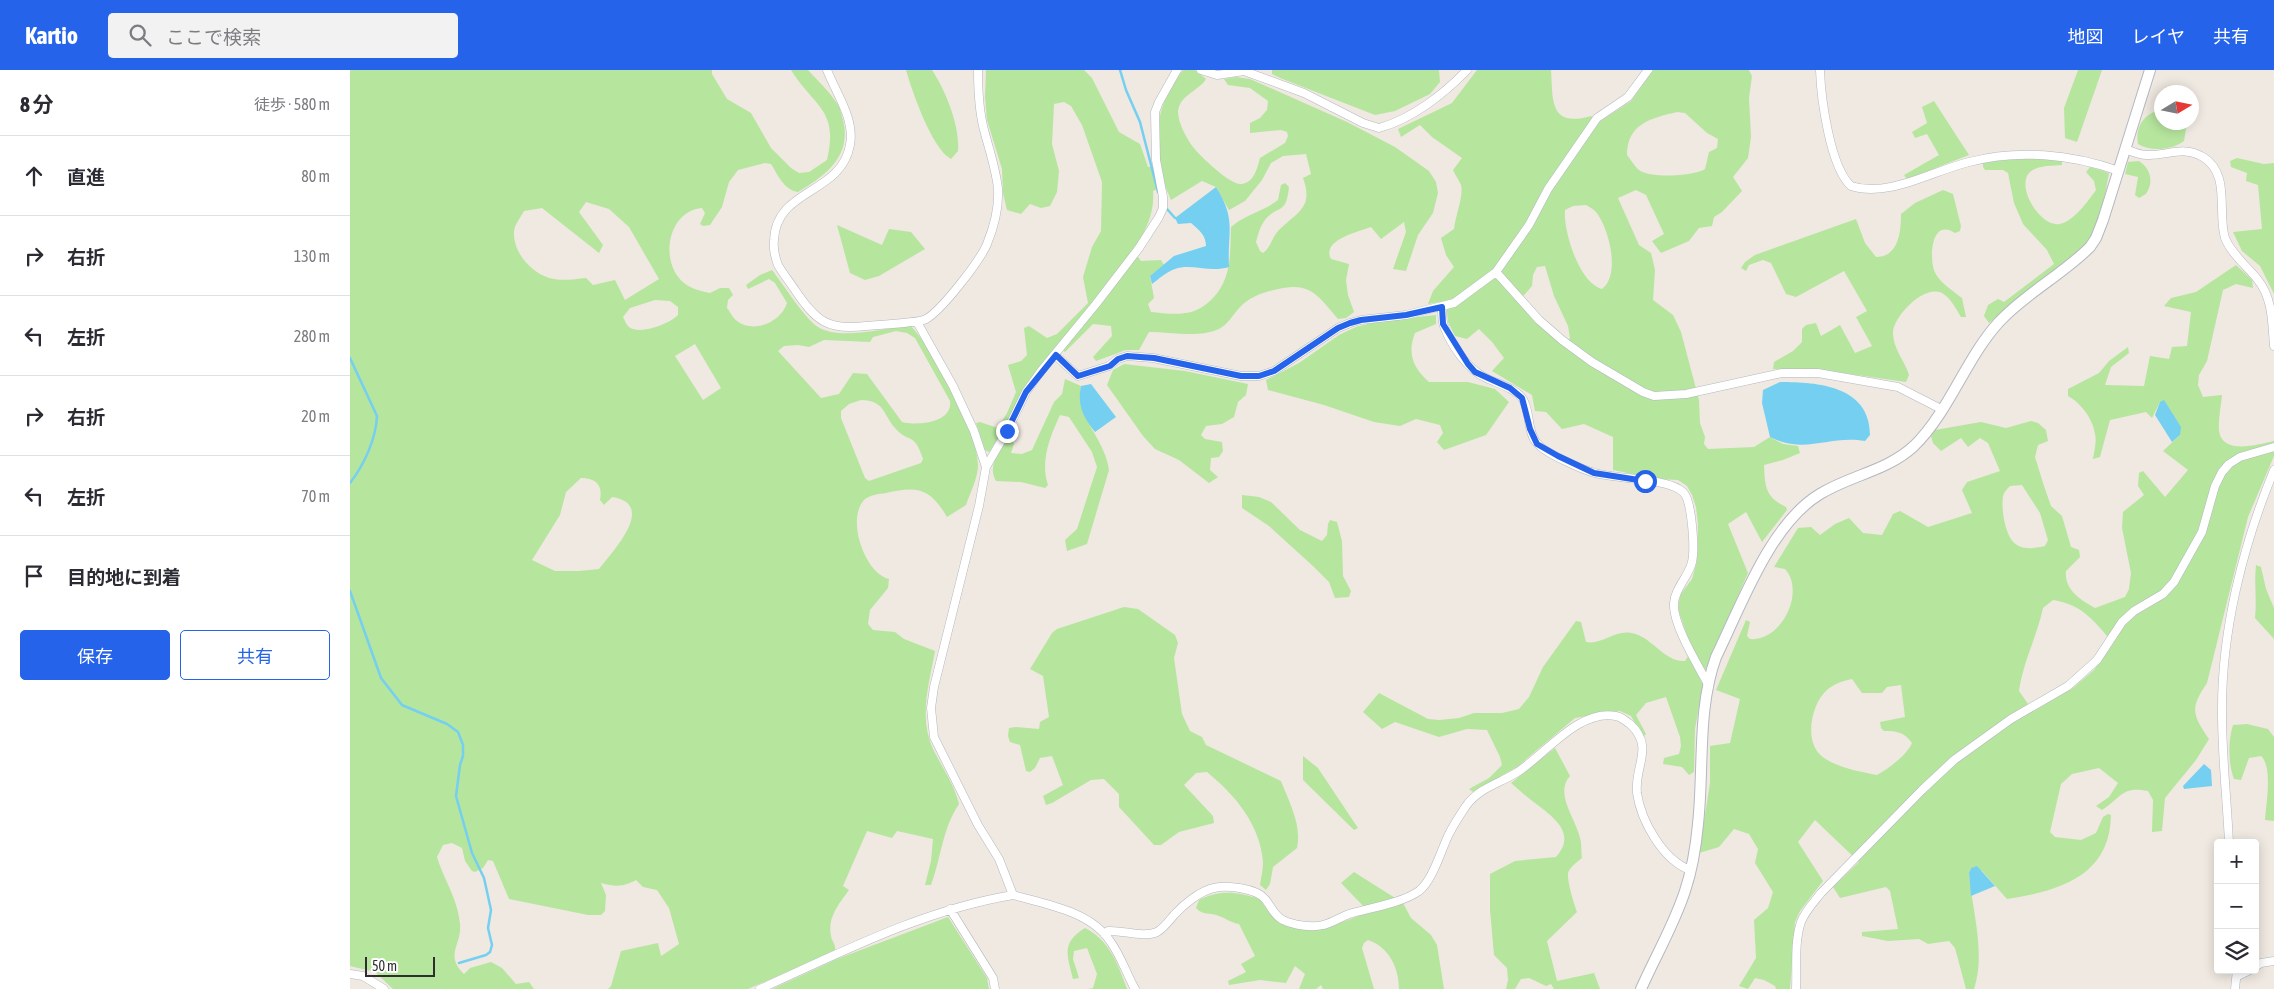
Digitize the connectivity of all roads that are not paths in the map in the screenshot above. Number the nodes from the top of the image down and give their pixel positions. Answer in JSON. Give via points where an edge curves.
{"nodes":[{"id":1,"x":827,"y":70,"type":"edge"},
{"id":2,"x":978,"y":70,"type":"edge"},
{"id":3,"x":1177,"y":70,"type":"edge"},
{"id":4,"x":1201,"y":70,"type":"edge"},
{"id":5,"x":1467,"y":70,"type":"edge"},
{"id":6,"x":1648,"y":70,"type":"edge"},
{"id":7,"x":1820,"y":70,"type":"edge"},
{"id":8,"x":2150,"y":70,"type":"edge"},
{"id":9,"x":2126,"y":149,"type":"junction"},
{"id":10,"x":2119,"y":171,"type":"junction"},
{"id":11,"x":1496,"y":272,"type":"junction"},
{"id":12,"x":1442,"y":307,"type":"junction"},
{"id":13,"x":917,"y":322,"type":"junction"},
{"id":14,"x":2274,"y":346,"type":"edge"},
{"id":15,"x":1056,"y":355,"type":"junction"},
{"id":16,"x":1941,"y":409,"type":"junction"},
{"id":17,"x":2274,"y":446,"type":"edge"},
{"id":18,"x":986,"y":467,"type":"junction"},
{"id":19,"x":2274,"y":470,"type":"edge"},
{"id":20,"x":1709,"y":686,"type":"junction"},
{"id":21,"x":2229,"y":839,"type":"edge"},
{"id":22,"x":1690,"y":870,"type":"junction"},
{"id":23,"x":1013,"y":895,"type":"junction"},
{"id":24,"x":950,"y":909,"type":"junction"},
{"id":25,"x":1105,"y":934,"type":"junction"},
{"id":26,"x":2274,"y":961,"type":"edge"},
{"id":27,"x":2259,"y":964,"type":"edge"},
{"id":28,"x":350,"y":974,"type":"edge"},
{"id":29,"x":2238,"y":974,"type":"edge"},
{"id":30,"x":384,"y":989,"type":"edge"},
{"id":31,"x":760,"y":989,"type":"edge"},
{"id":32,"x":995,"y":989,"type":"edge"},
{"id":33,"x":1134,"y":989,"type":"edge"},
{"id":34,"x":1641,"y":989,"type":"edge"},
{"id":35,"x":1796,"y":989,"type":"edge"},
{"id":36,"x":2235,"y":989,"type":"edge"}],
"edges":[{"from":1,"to":13,"type":"street","via":[[848,118],[850,144],[840,170],[823,185],[789,205],[781,215],[774,232],[775,255],[808,309],[824,322],[850,328]]},
{"from":2,"to":13,"type":"street","via":[[980,111],[998,190],[994,225],[986,246],[948,299],[933,314]]},
{"from":3,"to":15,"type":"street","via":[[1155,112],[1156,160],[1162,197],[1159,217],[1139,248]]},
{"from":4,"to":5,"type":"street","via":[[1217,75],[1244,71],[1304,93],[1379,128],[1440,95]]},
{"from":6,"to":11,"type":"street","via":[[1628,97],[1597,118]]},
{"from":7,"to":10,"type":"street","via":[[1828,130],[1840,172],[1851,186],[1874,190],[1971,161],[2039,154],[2070,157]]},
{"from":8,"to":9,"type":"street"},
{"from":9,"to":10,"type":"street"},
{"from":9,"to":14,"type":"street","via":[[2149,155],[2183,150],[2193,152],[2203,156],[2216,170],[2226,240],[2265,292],[2272,316]]},
{"from":10,"to":16,"type":"street","via":[[2103,220],[2090,247],[1999,322]]},
{"from":11,"to":12,"type":"street","via":[[1454,303]]},
{"from":11,"to":16,"type":"street","via":[[1539,320],[1562,340],[1643,392],[1663,396],[1686,394],[1782,372],[1818,373],[1898,387]]},
{"from":12,"to":15,"type":"street","via":[[1350,323],[1274,371],[1259,376],[1241,376],[1154,358],[1127,356],[1110,366],[1078,376]]},
{"from":12,"to":20,"type":"street","via":[[1443,324],[1475,372],[1510,388],[1522,398],[1537,444],[1594,473],[1662,483],[1685,493],[1690,509],[1692,563],[1677,593],[1674,612],[1684,639]]},
{"from":13,"to":18,"type":"street","via":[[953,386]]},
{"from":15,"to":18,"type":"street","via":[[1026,392]]},
{"from":16,"to":20,"type":"street","via":[[1913,446],[1895,460],[1820,494],[1783,528],[1716,657]]},
{"from":17,"to":35,"type":"street","via":[[2240,457],[2222,472],[2202,532],[2174,582],[2163,594],[2122,622],[2097,660],[2068,686],[2011,719],[1954,760],[1821,894],[1801,922]]},
{"from":18,"to":23,"type":"street","via":[[930,708],[934,737],[978,825],[999,859]]},
{"from":19,"to":21,"type":"street","via":[[2242,565],[2226,657],[2222,714]]},
{"from":20,"to":22,"type":"street","via":[[1698,824]]},
{"from":22,"to":25,"type":"street","via":[[1680,866],[1652,832],[1637,793],[1643,752],[1640,736],[1623,718],[1615,715],[1598,717],[1575,727],[1524,768],[1474,796],[1449,833],[1426,884],[1411,896],[1313,926],[1282,920],[1258,894],[1231,887],[1214,888],[1186,903],[1157,932],[1144,934],[1116,930]]},
{"from":22,"to":34,"type":"street","via":[[1685,892]]},
{"from":23,"to":24,"type":"street"},
{"from":23,"to":25,"type":"street","via":[[1076,915]]},
{"from":24,"to":31,"type":"street","via":[[914,921]]},
{"from":24,"to":32,"type":"street","via":[[993,978]]},
{"from":25,"to":33,"type":"street","via":[[1120,956]]},
{"from":26,"to":27,"type":"street"},
{"from":28,"to":30,"type":"street","via":[[363,976]]},
{"from":29,"to":36,"type":"street"}]}
